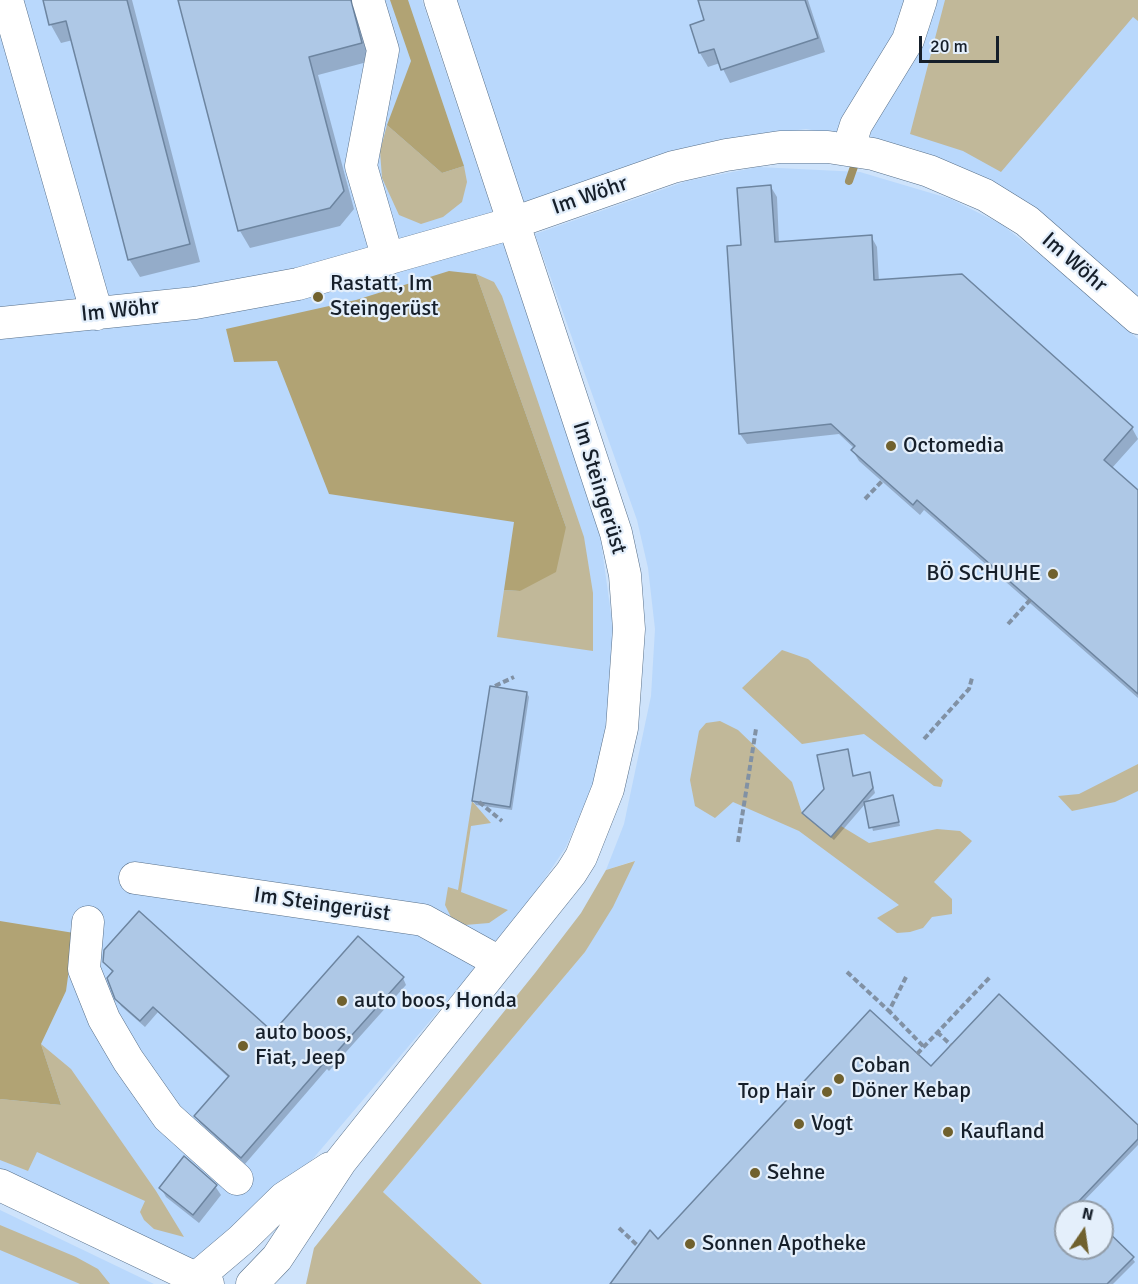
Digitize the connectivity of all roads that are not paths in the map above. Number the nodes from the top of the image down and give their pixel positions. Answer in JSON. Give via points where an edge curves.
{"nodes":[{"id":1,"x":7,"y":0,"type":"edge"},
{"id":2,"x":368,"y":0,"type":"edge"},
{"id":3,"x":440,"y":0,"type":"edge"},
{"id":4,"x":921,"y":0,"type":"edge"},
{"id":5,"x":848,"y":150,"type":"junction"},
{"id":6,"x":513,"y":223,"type":"junction"},
{"id":7,"x":388,"y":259,"type":"junction"},
{"id":8,"x":97,"y":314,"type":"junction"},
{"id":9,"x":1138,"y":318,"type":"edge"},
{"id":10,"x":0,"y":323,"type":"edge"},
{"id":11,"x":135,"y":878,"type":"dead end"},
{"id":12,"x":88,"y":922,"type":"dead end"},
{"id":13,"x":499,"y":962,"type":"junction"},
{"id":14,"x":340,"y":1161,"type":"junction"},
{"id":15,"x":237,"y":1179,"type":"dead end"},
{"id":16,"x":0,"y":1185,"type":"edge"},
{"id":17,"x":197,"y":1282,"type":"edge"},
{"id":18,"x":252,"y":1284,"type":"edge"}],
"edges":[{"from":1,"to":8,"type":"street"},
{"from":2,"to":7,"type":"street","via":[[383,50],[361,166]]},
{"from":3,"to":6,"type":"street","name":"Im Steingerüst"},
{"from":4,"to":5,"type":"street","via":[[908,40],[856,125]]},
{"from":5,"to":6,"type":"street","name":"Im Wöhr","via":[[780,147],[726,155],[673,168]]},
{"from":5,"to":9,"type":"street","name":"Im Wöhr","via":[[929,171],[985,195],[1027,221]]},
{"from":6,"to":7,"type":"street","name":"Im Wöhr"},
{"from":6,"to":13,"type":"street","name":"Im Steingerüst","via":[[616,533],[625,575],[629,629],[622,728],[615,765],[597,819],[571,873]]},
{"from":7,"to":8,"type":"street","name":"Im Wöhr","via":[[298,284],[195,303]]},
{"from":8,"to":10,"type":"street","name":"Im Wöhr"},
{"from":11,"to":13,"type":"street","name":"Im Steingerüst","via":[[423,920]]},
{"from":12,"to":15,"type":"street","via":[[84,969],[128,1060],[168,1117]]},
{"from":13,"to":14,"type":"street","name":"Im Steingerüst"},
{"from":14,"to":17,"type":"street","name":"Im Steingerüst","via":[[284,1198]]},
{"from":14,"to":18,"type":"street","name":"Im Steingerüst","via":[[276,1258]]},
{"from":16,"to":17,"type":"street"}]}
